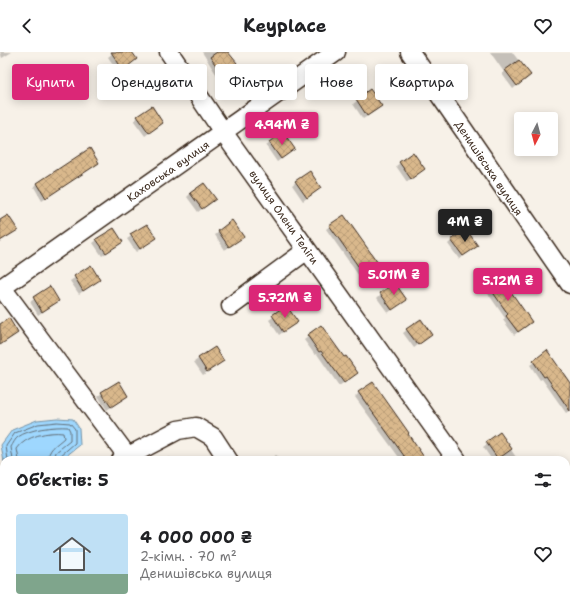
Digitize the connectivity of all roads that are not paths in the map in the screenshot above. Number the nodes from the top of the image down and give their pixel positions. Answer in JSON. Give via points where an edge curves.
{"nodes":[{"id":1,"x":169,"y":52,"type":"edge"},
{"id":2,"x":336,"y":52,"type":"edge"},
{"id":3,"x":410,"y":52,"type":"edge"},
{"id":4,"x":223,"y":132,"type":"junction"},
{"id":5,"x":307,"y":250,"type":"junction"},
{"id":6,"x":570,"y":284,"type":"edge"},
{"id":7,"x":1,"y":289,"type":"edge"},
{"id":8,"x":231,"y":306,"type":"dead end"},
{"id":9,"x":123,"y":456,"type":"edge"},
{"id":10,"x":128,"y":456,"type":"edge"},
{"id":11,"x":225,"y":456,"type":"edge"},
{"id":12,"x":454,"y":456,"type":"edge"}],
"edges":[{"from":1,"to":4,"type":"street","name":"вулиця Олени Теліги"},
{"from":2,"to":4,"type":"street","name":"Каховська вулиця"},
{"from":3,"to":6,"type":"street","name":"Денишівська вулиця"},
{"from":4,"to":5,"type":"street","name":"вулиця Олени Теліги"},
{"from":4,"to":7,"type":"street","name":"Каховська вулиця"},
{"from":5,"to":8,"type":"street"},
{"from":5,"to":12,"type":"street","name":"вулиця Олени Теліги"},
{"from":7,"to":9,"type":"street"},
{"from":10,"to":11,"type":"street","via":[[178,430],[196,428],[213,437]]}]}
